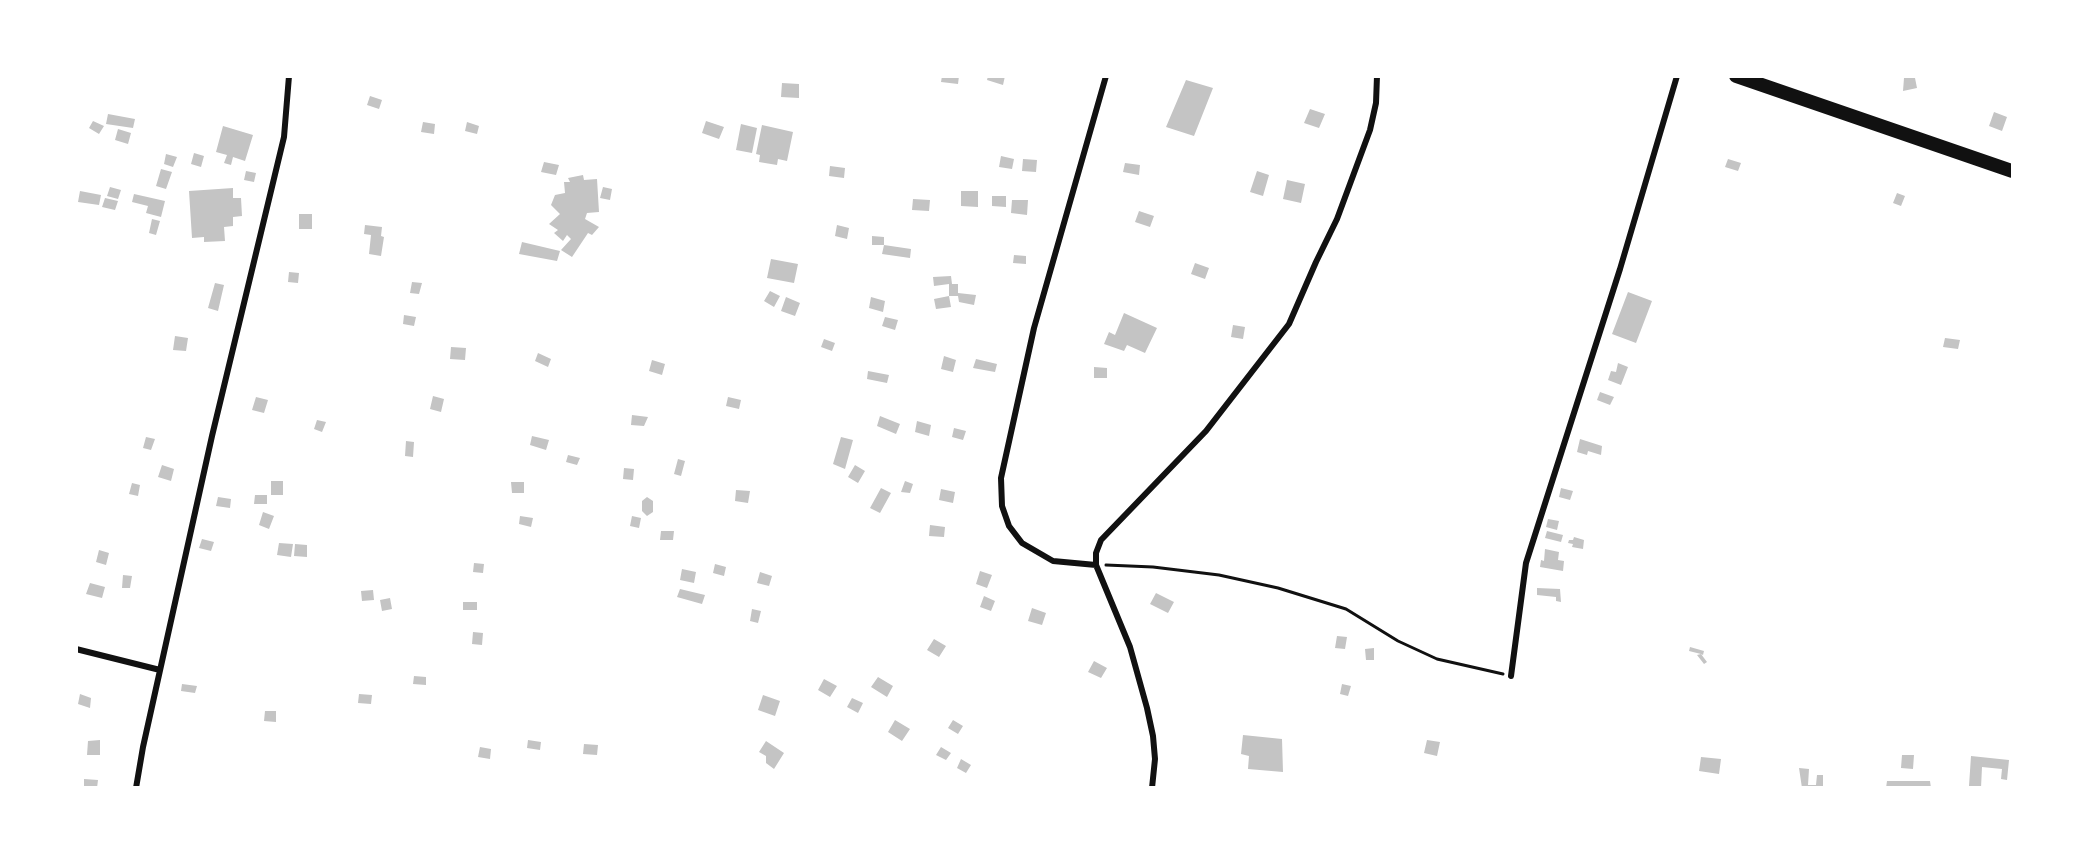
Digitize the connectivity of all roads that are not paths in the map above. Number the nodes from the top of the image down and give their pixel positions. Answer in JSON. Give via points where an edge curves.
{"nodes":[{"id":1,"x":289,"y":76,"type":"edge"},
{"id":2,"x":1106,"y":76,"type":"edge"},
{"id":3,"x":1377,"y":76,"type":"edge"},
{"id":4,"x":1677,"y":76,"type":"edge"},
{"id":5,"x":1736,"y":76,"type":"edge"},
{"id":6,"x":2013,"y":171,"type":"edge"},
{"id":7,"x":1096,"y":565,"type":"junction"},
{"id":8,"x":76,"y":649,"type":"edge"},
{"id":9,"x":160,"y":670,"type":"junction"},
{"id":10,"x":1512,"y":676,"type":"road end"},
{"id":11,"x":136,"y":788,"type":"edge"},
{"id":12,"x":1152,"y":788,"type":"edge"}],
"edges":[{"from":1,"to":9,"type":"street","via":[[284,137]]},
{"from":2,"to":7,"type":"street","via":[[1034,328],[1001,478],[1002,506],[1009,526],[1022,543],[1053,561]]},
{"from":3,"to":7,"type":"street","via":[[1370,130],[1337,219],[1289,324],[1206,431],[1101,540]]},
{"from":4,"to":10,"type":"street","via":[[1526,562]]},
{"from":5,"to":6,"type":"highway"},
{"from":7,"to":12,"type":"street","via":[[1130,647],[1147,708],[1154,736]]},
{"from":8,"to":9,"type":"street"},
{"from":9,"to":11,"type":"street"}]}
